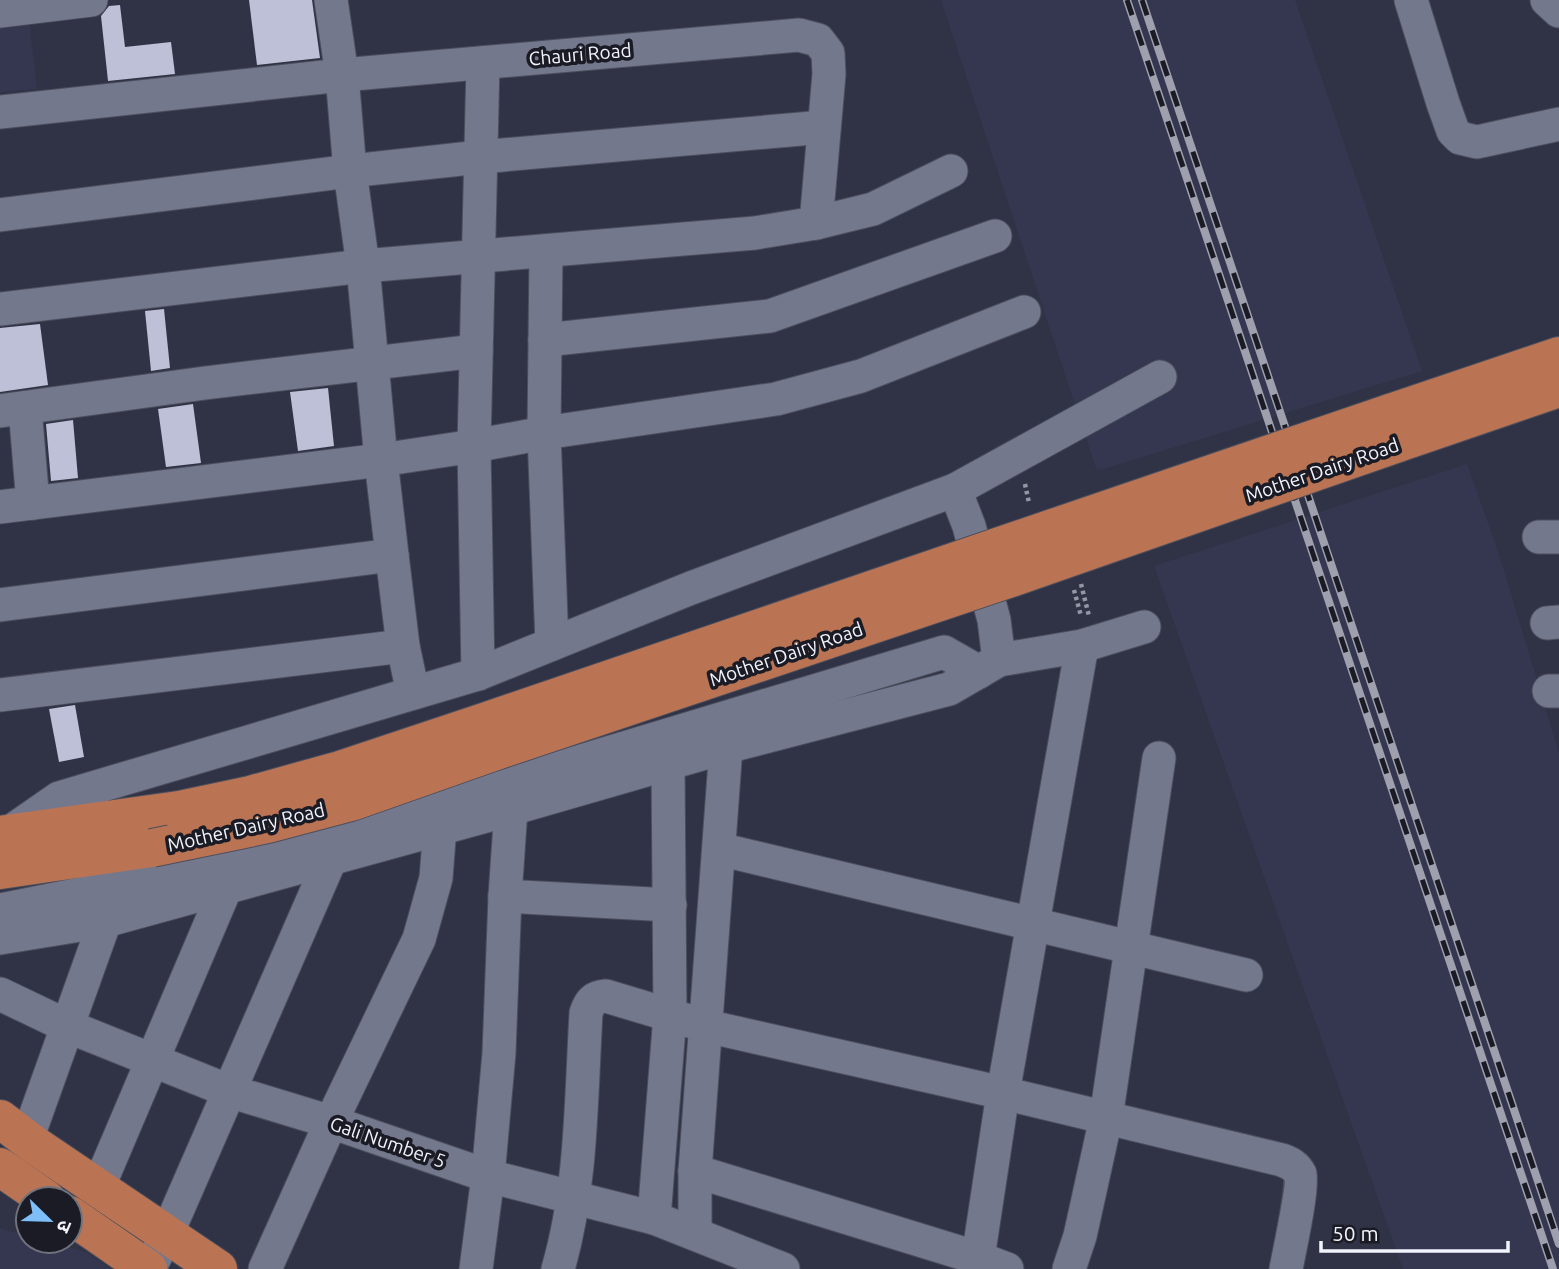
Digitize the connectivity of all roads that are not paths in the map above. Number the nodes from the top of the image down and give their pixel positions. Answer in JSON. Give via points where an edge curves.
{"nodes":[{"id":1,"x":91,"y":0,"type":"edge"},
{"id":2,"x":331,"y":0,"type":"edge"},
{"id":3,"x":1411,"y":0,"type":"edge"},
{"id":4,"x":1547,"y":0,"type":"edge"},
{"id":5,"x":0,"y":11,"type":"edge"},
{"id":6,"x":1559,"y":11,"type":"edge"},
{"id":7,"x":482,"y":63,"type":"junction"},
{"id":8,"x":342,"y":75,"type":"junction"},
{"id":9,"x":0,"y":112,"type":"edge"},
{"id":10,"x":1559,"y":124,"type":"edge"},
{"id":11,"x":824,"y":127,"type":"junction"},
{"id":12,"x":480,"y":157,"type":"junction"},
{"id":13,"x":350,"y":171,"type":"junction"},
{"id":14,"x":951,"y":171,"type":"dead end"},
{"id":15,"x":0,"y":215,"type":"edge"},
{"id":16,"x":816,"y":223,"type":"junction"},
{"id":17,"x":995,"y":236,"type":"dead end"},
{"id":18,"x":546,"y":251,"type":"junction"},
{"id":19,"x":478,"y":257,"type":"junction"},
{"id":20,"x":363,"y":266,"type":"junction"},
{"id":21,"x":0,"y":309,"type":"edge"},
{"id":22,"x":1024,"y":312,"type":"dead end"},
{"id":23,"x":545,"y":340,"type":"junction"},
{"id":24,"x":476,"y":351,"type":"junction"},
{"id":25,"x":1559,"y":356,"type":"edge"},
{"id":26,"x":372,"y":363,"type":"junction"},
{"id":27,"x":1160,"y":377,"type":"dead end"},
{"id":28,"x":1559,"y":388,"type":"edge"},
{"id":29,"x":13,"y":409,"type":"edge"},
{"id":30,"x":544,"y":433,"type":"junction"},
{"id":31,"x":474,"y":446,"type":"junction"},
{"id":32,"x":381,"y":460,"type":"junction"},
{"id":33,"x":955,"y":490,"type":"junction"},
{"id":34,"x":33,"y":503,"type":"junction"},
{"id":35,"x":0,"y":507,"type":"edge"},
{"id":36,"x":392,"y":555,"type":"junction"},
{"id":37,"x":0,"y":605,"type":"edge"},
{"id":38,"x":1144,"y":627,"type":"dead end"},
{"id":39,"x":1084,"y":628,"type":"junction"},
{"id":40,"x":552,"y":644,"type":"junction"},
{"id":41,"x":403,"y":646,"type":"junction"},
{"id":42,"x":989,"y":666,"type":"junction"},
{"id":43,"x":478,"y":674,"type":"junction"},
{"id":44,"x":413,"y":693,"type":"junction"},
{"id":45,"x":0,"y":695,"type":"edge"},
{"id":46,"x":726,"y":747,"type":"junction"},
{"id":47,"x":1159,"y":758,"type":"dead end"},
{"id":48,"x":668,"y":764,"type":"junction"},
{"id":49,"x":511,"y":809,"type":"junction"},
{"id":50,"x":440,"y":827,"type":"junction"},
{"id":51,"x":2,"y":847,"type":"edge"},
{"id":52,"x":719,"y":849,"type":"junction"},
{"id":53,"x":331,"y":858,"type":"junction"},
{"id":54,"x":226,"y":887,"type":"junction"},
{"id":55,"x":505,"y":896,"type":"junction"},
{"id":56,"x":670,"y":905,"type":"junction"},
{"id":57,"x":0,"y":910,"type":"edge"},
{"id":58,"x":106,"y":921,"type":"junction"},
{"id":59,"x":1033,"y":924,"type":"junction"},
{"id":60,"x":0,"y":938,"type":"edge"},
{"id":61,"x":1131,"y":947,"type":"junction"},
{"id":62,"x":1246,"y":975,"type":"dead end"},
{"id":63,"x":0,"y":994,"type":"edge"},
{"id":64,"x":670,"y":1015,"type":"junction"},
{"id":65,"x":68,"y":1026,"type":"junction"},
{"id":66,"x":706,"y":1026,"type":"junction"},
{"id":67,"x":152,"y":1060,"type":"junction"},
{"id":68,"x":229,"y":1091,"type":"junction"},
{"id":69,"x":1003,"y":1093,"type":"junction"},
{"id":70,"x":1106,"y":1118,"type":"junction"},
{"id":71,"x":331,"y":1122,"type":"junction"},
{"id":72,"x":13,"y":1129,"type":"edge"},
{"id":73,"x":0,"y":1167,"type":"edge"},
{"id":74,"x":695,"y":1171,"type":"junction"},
{"id":75,"x":488,"y":1176,"type":"junction"},
{"id":76,"x":26,"y":1185,"type":"edge"},
{"id":77,"x":98,"y":1188,"type":"junction"},
{"id":78,"x":573,"y":1197,"type":"junction"},
{"id":79,"x":654,"y":1218,"type":"junction"},
{"id":80,"x":84,"y":1225,"type":"edge"},
{"id":81,"x":695,"y":1233,"type":"junction"},
{"id":82,"x":167,"y":1234,"type":"junction"},
{"id":83,"x":992,"y":1264,"type":"edge"},
{"id":84,"x":778,"y":1268,"type":"edge"},
{"id":85,"x":149,"y":1269,"type":"edge"},
{"id":86,"x":218,"y":1269,"type":"edge"},
{"id":87,"x":265,"y":1269,"type":"edge"},
{"id":88,"x":476,"y":1269,"type":"edge"},
{"id":89,"x":558,"y":1269,"type":"edge"},
{"id":90,"x":1069,"y":1269,"type":"edge"},
{"id":91,"x":1286,"y":1269,"type":"edge"}],
"edges":[{"from":1,"to":5,"type":"street"},
{"from":2,"to":8,"type":"street"},
{"from":3,"to":10,"type":"street","via":[[1443,103],[1460,138],[1477,142]]},
{"from":4,"to":6,"type":"street"},
{"from":7,"to":8,"type":"street","name":"Chauri Road"},
{"from":7,"to":11,"type":"street","name":"Chauri Road","via":[[799,35],[818,40],[828,53]]},
{"from":7,"to":12,"type":"street"},
{"from":8,"to":9,"type":"street","name":"Chauri Road"},
{"from":8,"to":13,"type":"street"},
{"from":11,"to":12,"type":"street"},
{"from":11,"to":16,"type":"street"},
{"from":12,"to":13,"type":"street"},
{"from":12,"to":19,"type":"street"},
{"from":13,"to":15,"type":"street"},
{"from":13,"to":20,"type":"street"},
{"from":14,"to":16,"type":"street","via":[[873,209]]},
{"from":16,"to":18,"type":"street","via":[[755,233]]},
{"from":17,"to":23,"type":"street","via":[[770,316]]},
{"from":18,"to":19,"type":"street"},
{"from":18,"to":23,"type":"street"},
{"from":19,"to":20,"type":"street"},
{"from":19,"to":24,"type":"street"},
{"from":20,"to":21,"type":"street"},
{"from":20,"to":26,"type":"street"},
{"from":22,"to":30,"type":"street","via":[[860,376],[776,399]]},
{"from":23,"to":30,"type":"street"},
{"from":24,"to":26,"type":"street"},
{"from":24,"to":31,"type":"street"},
{"from":25,"to":51,"type":"main road","name":"Mother Dairy Road","bridge":true,"via":[[340,770],[250,795]]},
{"from":26,"to":29,"type":"street"},
{"from":26,"to":32,"type":"street"},
{"from":27,"to":33,"type":"street"},
{"from":28,"to":51,"type":"main road","name":"Mother Dairy Road","bridge":true,"via":[[351,802],[152,848]]},
{"from":29,"to":34,"type":"street"},
{"from":30,"to":31,"type":"street"},
{"from":30,"to":40,"type":"street"},
{"from":31,"to":32,"type":"street"},
{"from":31,"to":43,"type":"street"},
{"from":32,"to":34,"type":"street"},
{"from":32,"to":36,"type":"street"},
{"from":33,"to":40,"type":"street"},
{"from":33,"to":42,"type":"street","via":[[994,620]]},
{"from":34,"to":35,"type":"street"},
{"from":36,"to":37,"type":"street"},
{"from":36,"to":41,"type":"street"},
{"from":38,"to":39,"type":"street"},
{"from":39,"to":42,"type":"street"},
{"from":39,"to":59,"type":"street"},
{"from":40,"to":43,"type":"street"},
{"from":41,"to":44,"type":"street"},
{"from":41,"to":45,"type":"street"},
{"from":42,"to":46,"type":"street","via":[[949,689]]},
{"from":42,"to":57,"type":"street","via":[[944,652],[405,814],[145,881]]},
{"from":43,"to":44,"type":"street"},
{"from":44,"to":51,"type":"street","via":[[59,798]]},
{"from":46,"to":48,"type":"street"},
{"from":46,"to":52,"type":"street"},
{"from":47,"to":61,"type":"street"},
{"from":48,"to":49,"type":"street"},
{"from":48,"to":56,"type":"street"},
{"from":49,"to":50,"type":"street"},
{"from":49,"to":55,"type":"street"},
{"from":50,"to":53,"type":"street"},
{"from":50,"to":71,"type":"street","via":[[436,878],[419,939]]},
{"from":52,"to":59,"type":"street"},
{"from":52,"to":66,"type":"street"},
{"from":53,"to":54,"type":"street"},
{"from":53,"to":68,"type":"street"},
{"from":54,"to":58,"type":"street"},
{"from":54,"to":67,"type":"street"},
{"from":55,"to":56,"type":"street"},
{"from":55,"to":75,"type":"street","via":[[499,1053]]},
{"from":56,"to":64,"type":"street"},
{"from":58,"to":60,"type":"street"},
{"from":58,"to":65,"type":"street"},
{"from":59,"to":61,"type":"street"},
{"from":59,"to":69,"type":"street"},
{"from":61,"to":62,"type":"street"},
{"from":61,"to":70,"type":"street"},
{"from":63,"to":65,"type":"street","name":"Gali Number 5"},
{"from":64,"to":66,"type":"street"},
{"from":64,"to":78,"type":"street","via":[[606,996],[589,1003]]},
{"from":64,"to":79,"type":"street"},
{"from":65,"to":67,"type":"street","name":"Gali Number 5"},
{"from":65,"to":72,"type":"street"},
{"from":66,"to":69,"type":"street"},
{"from":66,"to":74,"type":"street"},
{"from":67,"to":68,"type":"street","name":"Gali Number 5"},
{"from":67,"to":77,"type":"street"},
{"from":68,"to":71,"type":"street","name":"Gali Number 5"},
{"from":68,"to":82,"type":"street"},
{"from":69,"to":70,"type":"street"},
{"from":69,"to":83,"type":"street"},
{"from":70,"to":90,"type":"street"},
{"from":70,"to":91,"type":"street","via":[[1294,1165],[1301,1175],[1300,1189]]},
{"from":71,"to":75,"type":"street","name":"Gali Number 5"},
{"from":71,"to":87,"type":"street"},
{"from":72,"to":77,"type":"main road"},
{"from":73,"to":76,"type":"main road"},
{"from":74,"to":81,"type":"street"},
{"from":74,"to":83,"type":"street"},
{"from":75,"to":78,"type":"street","name":"Gali Number 5"},
{"from":75,"to":88,"type":"street"},
{"from":77,"to":82,"type":"main road"},
{"from":78,"to":79,"type":"street","name":"Gali Number 5"},
{"from":78,"to":89,"type":"street"},
{"from":79,"to":81,"type":"street","name":"Gali Number 5"},
{"from":80,"to":85,"type":"main road"},
{"from":81,"to":84,"type":"street","name":"Gali Number 5"},
{"from":82,"to":85,"type":"street"},
{"from":82,"to":86,"type":"main road"}]}
